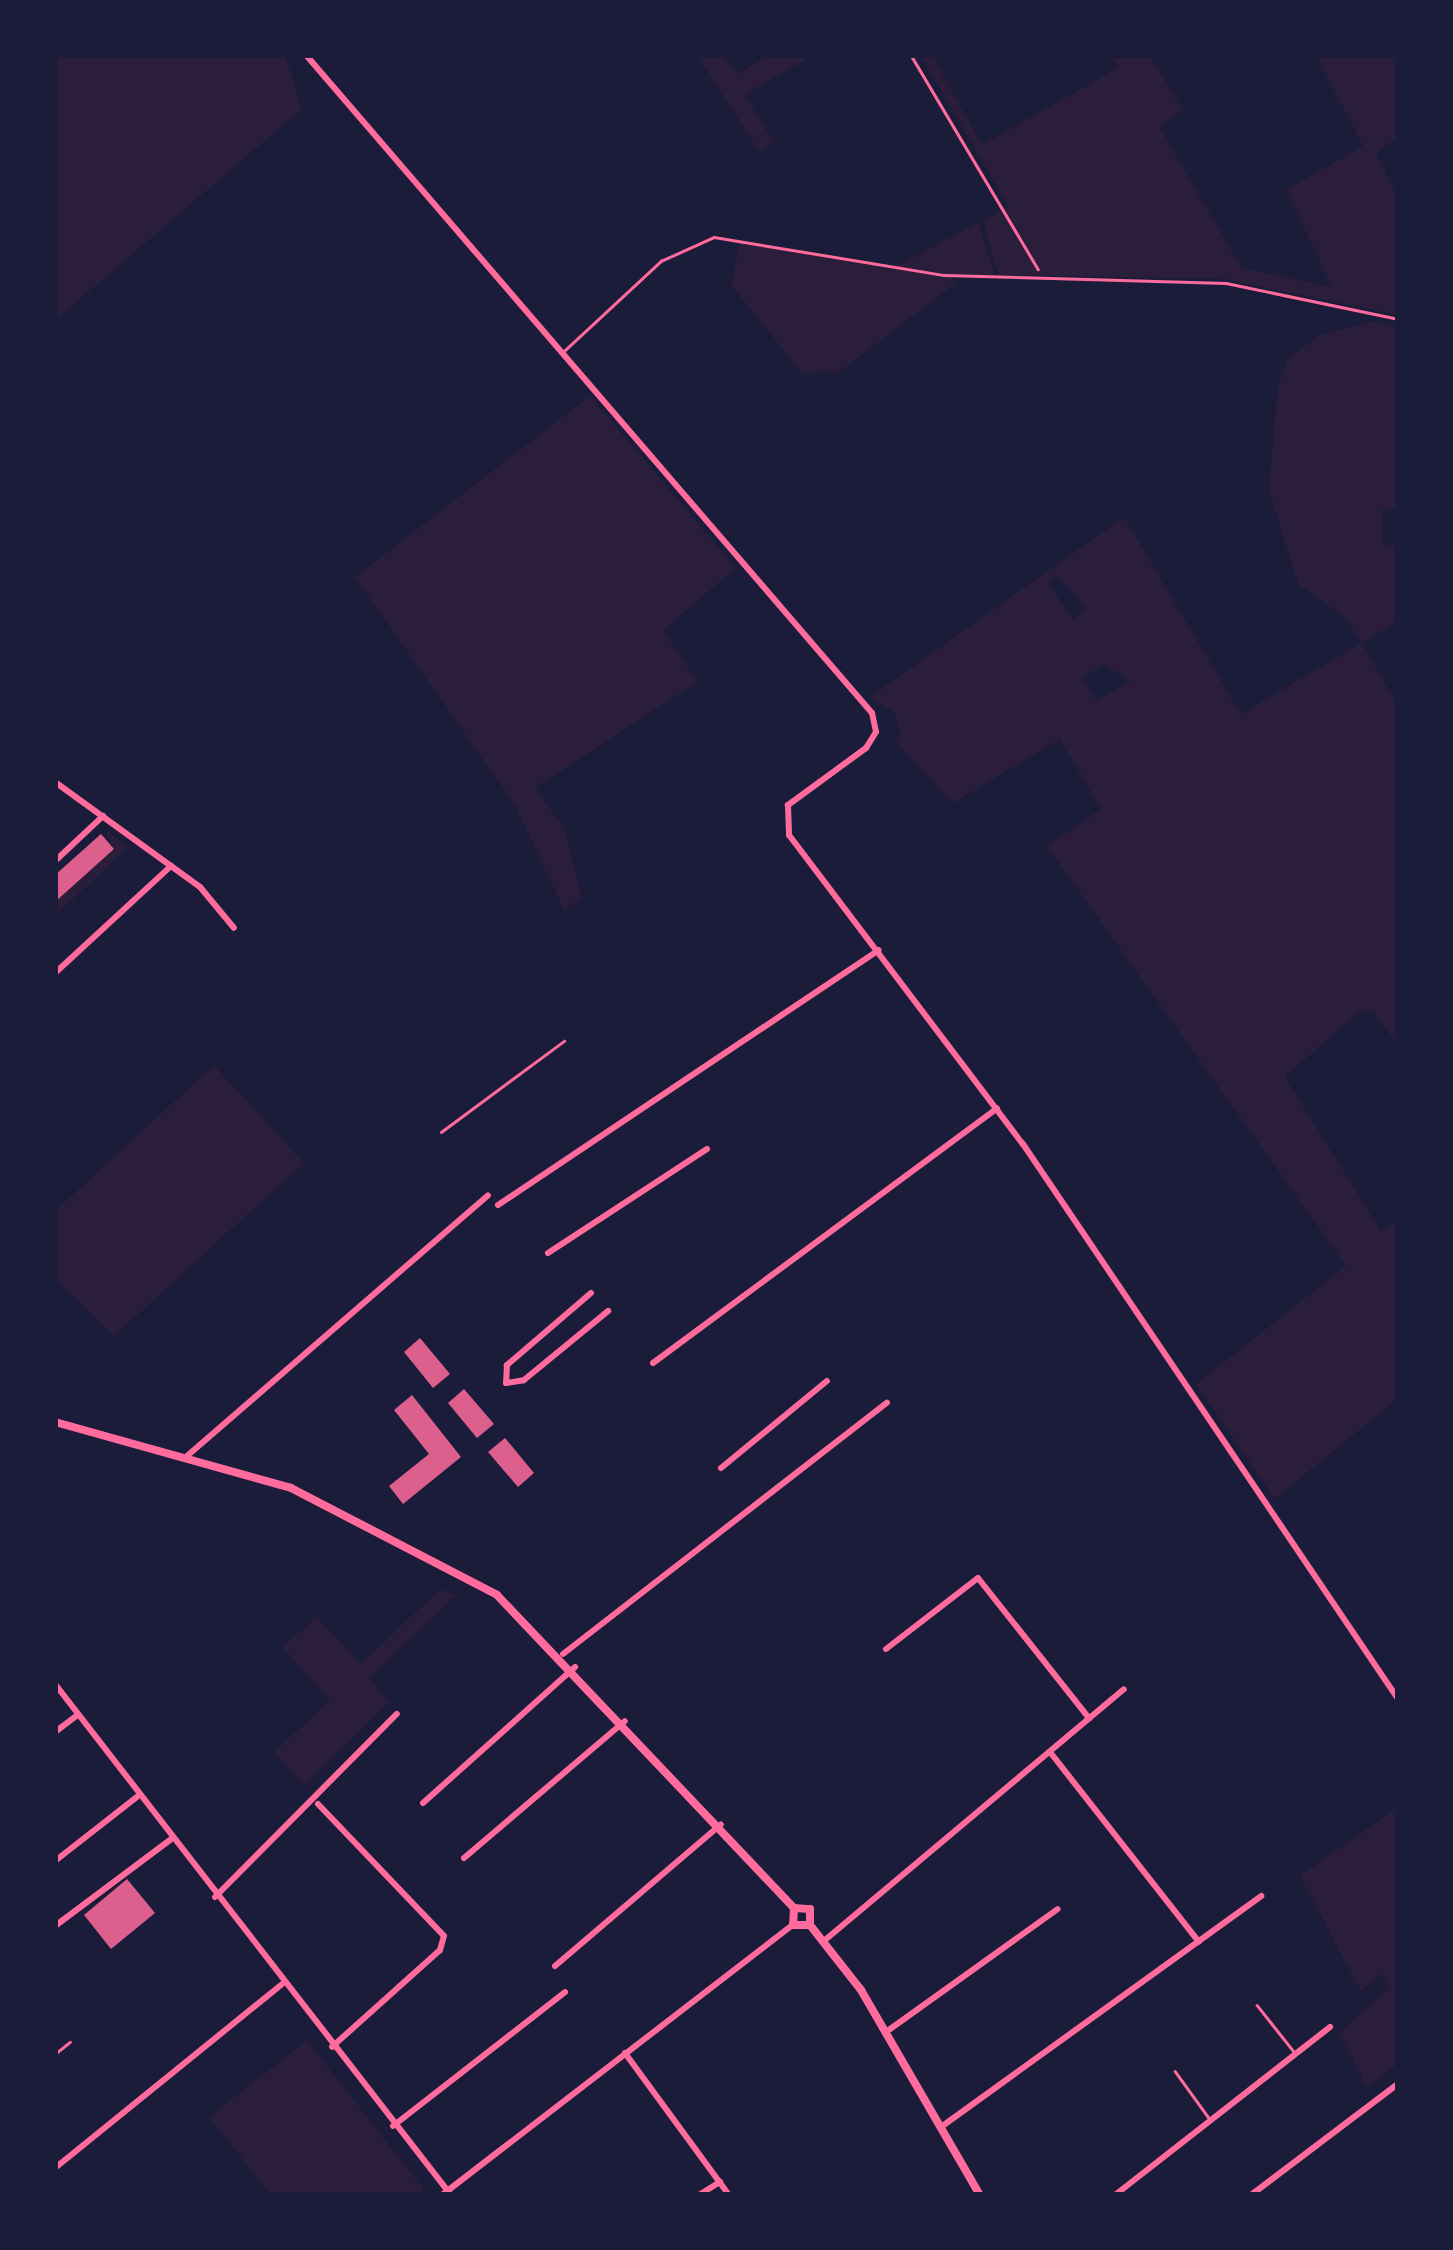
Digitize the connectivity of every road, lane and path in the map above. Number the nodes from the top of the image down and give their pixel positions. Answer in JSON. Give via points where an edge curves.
{"nodes":[{"id":1,"x":306,"y":55,"type":"edge"},
{"id":2,"x":911,"y":55,"type":"edge"},
{"id":3,"x":1042,"y":278,"type":"junction"},
{"id":4,"x":1398,"y":319,"type":"edge"},
{"id":5,"x":559,"y":350,"type":"junction"},
{"id":6,"x":55,"y":782,"type":"edge"},
{"id":7,"x":104,"y":816,"type":"junction"},
{"id":8,"x":55,"y":861,"type":"edge"},
{"id":9,"x":172,"y":866,"type":"junction"},
{"id":10,"x":234,"y":928,"type":"dead end"},
{"id":11,"x":879,"y":950,"type":"junction"},
{"id":12,"x":55,"y":974,"type":"edge"},
{"id":13,"x":564,"y":1040,"type":"dead end"},
{"id":14,"x":997,"y":1108,"type":"junction"},
{"id":15,"x":441,"y":1132,"type":"dead end"},
{"id":16,"x":707,"y":1149,"type":"dead end"},
{"id":17,"x":488,"y":1195,"type":"dead end"},
{"id":18,"x":498,"y":1205,"type":"dead end"},
{"id":19,"x":548,"y":1253,"type":"dead end"},
{"id":20,"x":591,"y":1293,"type":"dead end"},
{"id":21,"x":608,"y":1311,"type":"dead end"},
{"id":22,"x":653,"y":1363,"type":"dead end"},
{"id":23,"x":827,"y":1381,"type":"dead end"},
{"id":24,"x":888,"y":1403,"type":"dead end"},
{"id":25,"x":55,"y":1422,"type":"edge"},
{"id":26,"x":188,"y":1456,"type":"junction"},
{"id":27,"x":720,"y":1468,"type":"dead end"},
{"id":28,"x":886,"y":1650,"type":"dead end"},
{"id":29,"x":562,"y":1654,"type":"junction"},
{"id":30,"x":574,"y":1667,"type":"junction"},
{"id":31,"x":55,"y":1684,"type":"edge"},
{"id":32,"x":1124,"y":1689,"type":"dead end"},
{"id":33,"x":1398,"y":1699,"type":"edge"},
{"id":34,"x":397,"y":1714,"type":"dead end"},
{"id":35,"x":76,"y":1716,"type":"junction"},
{"id":36,"x":1089,"y":1718,"type":"junction"},
{"id":37,"x":624,"y":1721,"type":"junction"},
{"id":38,"x":55,"y":1732,"type":"edge"},
{"id":39,"x":1050,"y":1752,"type":"junction"},
{"id":40,"x":137,"y":1797,"type":"junction"},
{"id":41,"x":423,"y":1803,"type":"dead end"},
{"id":42,"x":318,"y":1804,"type":"junction"},
{"id":43,"x":720,"y":1824,"type":"junction"},
{"id":44,"x":170,"y":1840,"type":"junction"},
{"id":45,"x":464,"y":1858,"type":"dead end"},
{"id":46,"x":55,"y":1860,"type":"edge"},
{"id":47,"x":1261,"y":1896,"type":"dead end"},
{"id":48,"x":215,"y":1898,"type":"junction"},
{"id":49,"x":794,"y":1908,"type":"junction"},
{"id":50,"x":1058,"y":1909,"type":"dead end"},
{"id":51,"x":792,"y":1925,"type":"junction"},
{"id":52,"x":810,"y":1925,"type":"junction"},
{"id":53,"x":55,"y":1926,"type":"edge"},
{"id":54,"x":825,"y":1940,"type":"junction"},
{"id":55,"x":1199,"y":1942,"type":"junction"},
{"id":56,"x":555,"y":1966,"type":"dead end"},
{"id":57,"x":282,"y":1984,"type":"junction"},
{"id":58,"x":566,"y":1992,"type":"dead end"},
{"id":59,"x":1257,"y":2005,"type":"dead end"},
{"id":60,"x":1330,"y":2027,"type":"dead end"},
{"id":61,"x":886,"y":2032,"type":"junction"},
{"id":62,"x":70,"y":2042,"type":"dead end"},
{"id":63,"x":332,"y":2048,"type":"junction"},
{"id":64,"x":626,"y":2053,"type":"junction"},
{"id":65,"x":55,"y":2054,"type":"edge"},
{"id":66,"x":1296,"y":2054,"type":"junction"},
{"id":67,"x":1174,"y":2071,"type":"dead end"},
{"id":68,"x":1398,"y":2084,"type":"edge"},
{"id":69,"x":1212,"y":2121,"type":"junction"},
{"id":70,"x":393,"y":2126,"type":"junction"},
{"id":71,"x":941,"y":2127,"type":"junction"},
{"id":72,"x":55,"y":2168,"type":"edge"},
{"id":73,"x":720,"y":2182,"type":"junction"},
{"id":74,"x":447,"y":2194,"type":"edge"},
{"id":75,"x":700,"y":2195,"type":"edge"},
{"id":76,"x":730,"y":2195,"type":"edge"},
{"id":77,"x":980,"y":2195,"type":"edge"},
{"id":78,"x":1115,"y":2195,"type":"edge"},
{"id":79,"x":1251,"y":2195,"type":"edge"}],
"edges":[{"from":1,"to":5,"type":"street"},
{"from":2,"to":3,"type":"path"},
{"from":3,"to":4,"type":"lane","via":[[1226,283]]},
{"from":3,"to":5,"type":"lane","via":[[944,275],[714,237],[661,262]]},
{"from":5,"to":11,"type":"street","via":[[872,712],[873,740],[799,791],[784,820]]},
{"from":6,"to":7,"type":"street"},
{"from":7,"to":8,"type":"street"},
{"from":7,"to":9,"type":"street"},
{"from":9,"to":10,"type":"street"},
{"from":9,"to":12,"type":"street"},
{"from":11,"to":14,"type":"street"},
{"from":11,"to":18,"type":"street"},
{"from":13,"to":15,"type":"lane"},
{"from":14,"to":22,"type":"street","via":[[831,1238],[744,1292]]},
{"from":14,"to":33,"type":"street"},
{"from":16,"to":19,"type":"street"},
{"from":17,"to":26,"type":"street"},
{"from":20,"to":21,"type":"street","via":[[506,1365],[506,1383],[524,1380]]},
{"from":23,"to":27,"type":"street"},
{"from":24,"to":29,"type":"street"},
{"from":25,"to":26,"type":"street"},
{"from":26,"to":29,"type":"street","via":[[291,1488],[424,1553],[506,1601]]},
{"from":28,"to":36,"type":"street","via":[[978,1578]]},
{"from":29,"to":30,"type":"street"},
{"from":30,"to":37,"type":"street"},
{"from":30,"to":41,"type":"street"},
{"from":31,"to":35,"type":"street"},
{"from":32,"to":36,"type":"street"},
{"from":34,"to":42,"type":"street","via":[[326,1783]]},
{"from":35,"to":38,"type":"street"},
{"from":35,"to":40,"type":"street"},
{"from":36,"to":39,"type":"street"},
{"from":37,"to":43,"type":"street"},
{"from":37,"to":45,"type":"street"},
{"from":39,"to":54,"type":"street"},
{"from":39,"to":55,"type":"street"},
{"from":40,"to":44,"type":"street"},
{"from":40,"to":46,"type":"street"},
{"from":42,"to":48,"type":"street"},
{"from":42,"to":63,"type":"street","via":[[444,1936],[440,1950]]},
{"from":43,"to":49,"type":"street"},
{"from":43,"to":56,"type":"street"},
{"from":44,"to":48,"type":"street"},
{"from":44,"to":53,"type":"street"},
{"from":47,"to":55,"type":"street"},
{"from":48,"to":57,"type":"street"},
{"from":49,"to":51,"type":"street"},
{"from":49,"to":52,"type":"street","via":[[810,1909]]},
{"from":50,"to":61,"type":"street"},
{"from":51,"to":52,"type":"street"},
{"from":51,"to":64,"type":"street"},
{"from":52,"to":54,"type":"street"},
{"from":54,"to":61,"type":"street"},
{"from":55,"to":71,"type":"street"},
{"from":57,"to":63,"type":"street"},
{"from":57,"to":72,"type":"street"},
{"from":58,"to":70,"type":"street"},
{"from":59,"to":66,"type":"lane"},
{"from":60,"to":66,"type":"street"},
{"from":61,"to":71,"type":"street"},
{"from":62,"to":65,"type":"lane"},
{"from":63,"to":70,"type":"street"},
{"from":64,"to":73,"type":"street"},
{"from":64,"to":74,"type":"street"},
{"from":66,"to":69,"type":"street"},
{"from":67,"to":69,"type":"lane"},
{"from":68,"to":79,"type":"street"},
{"from":69,"to":78,"type":"street"},
{"from":70,"to":74,"type":"street"},
{"from":71,"to":77,"type":"street"},
{"from":73,"to":75,"type":"street"},
{"from":73,"to":76,"type":"street"}]}
